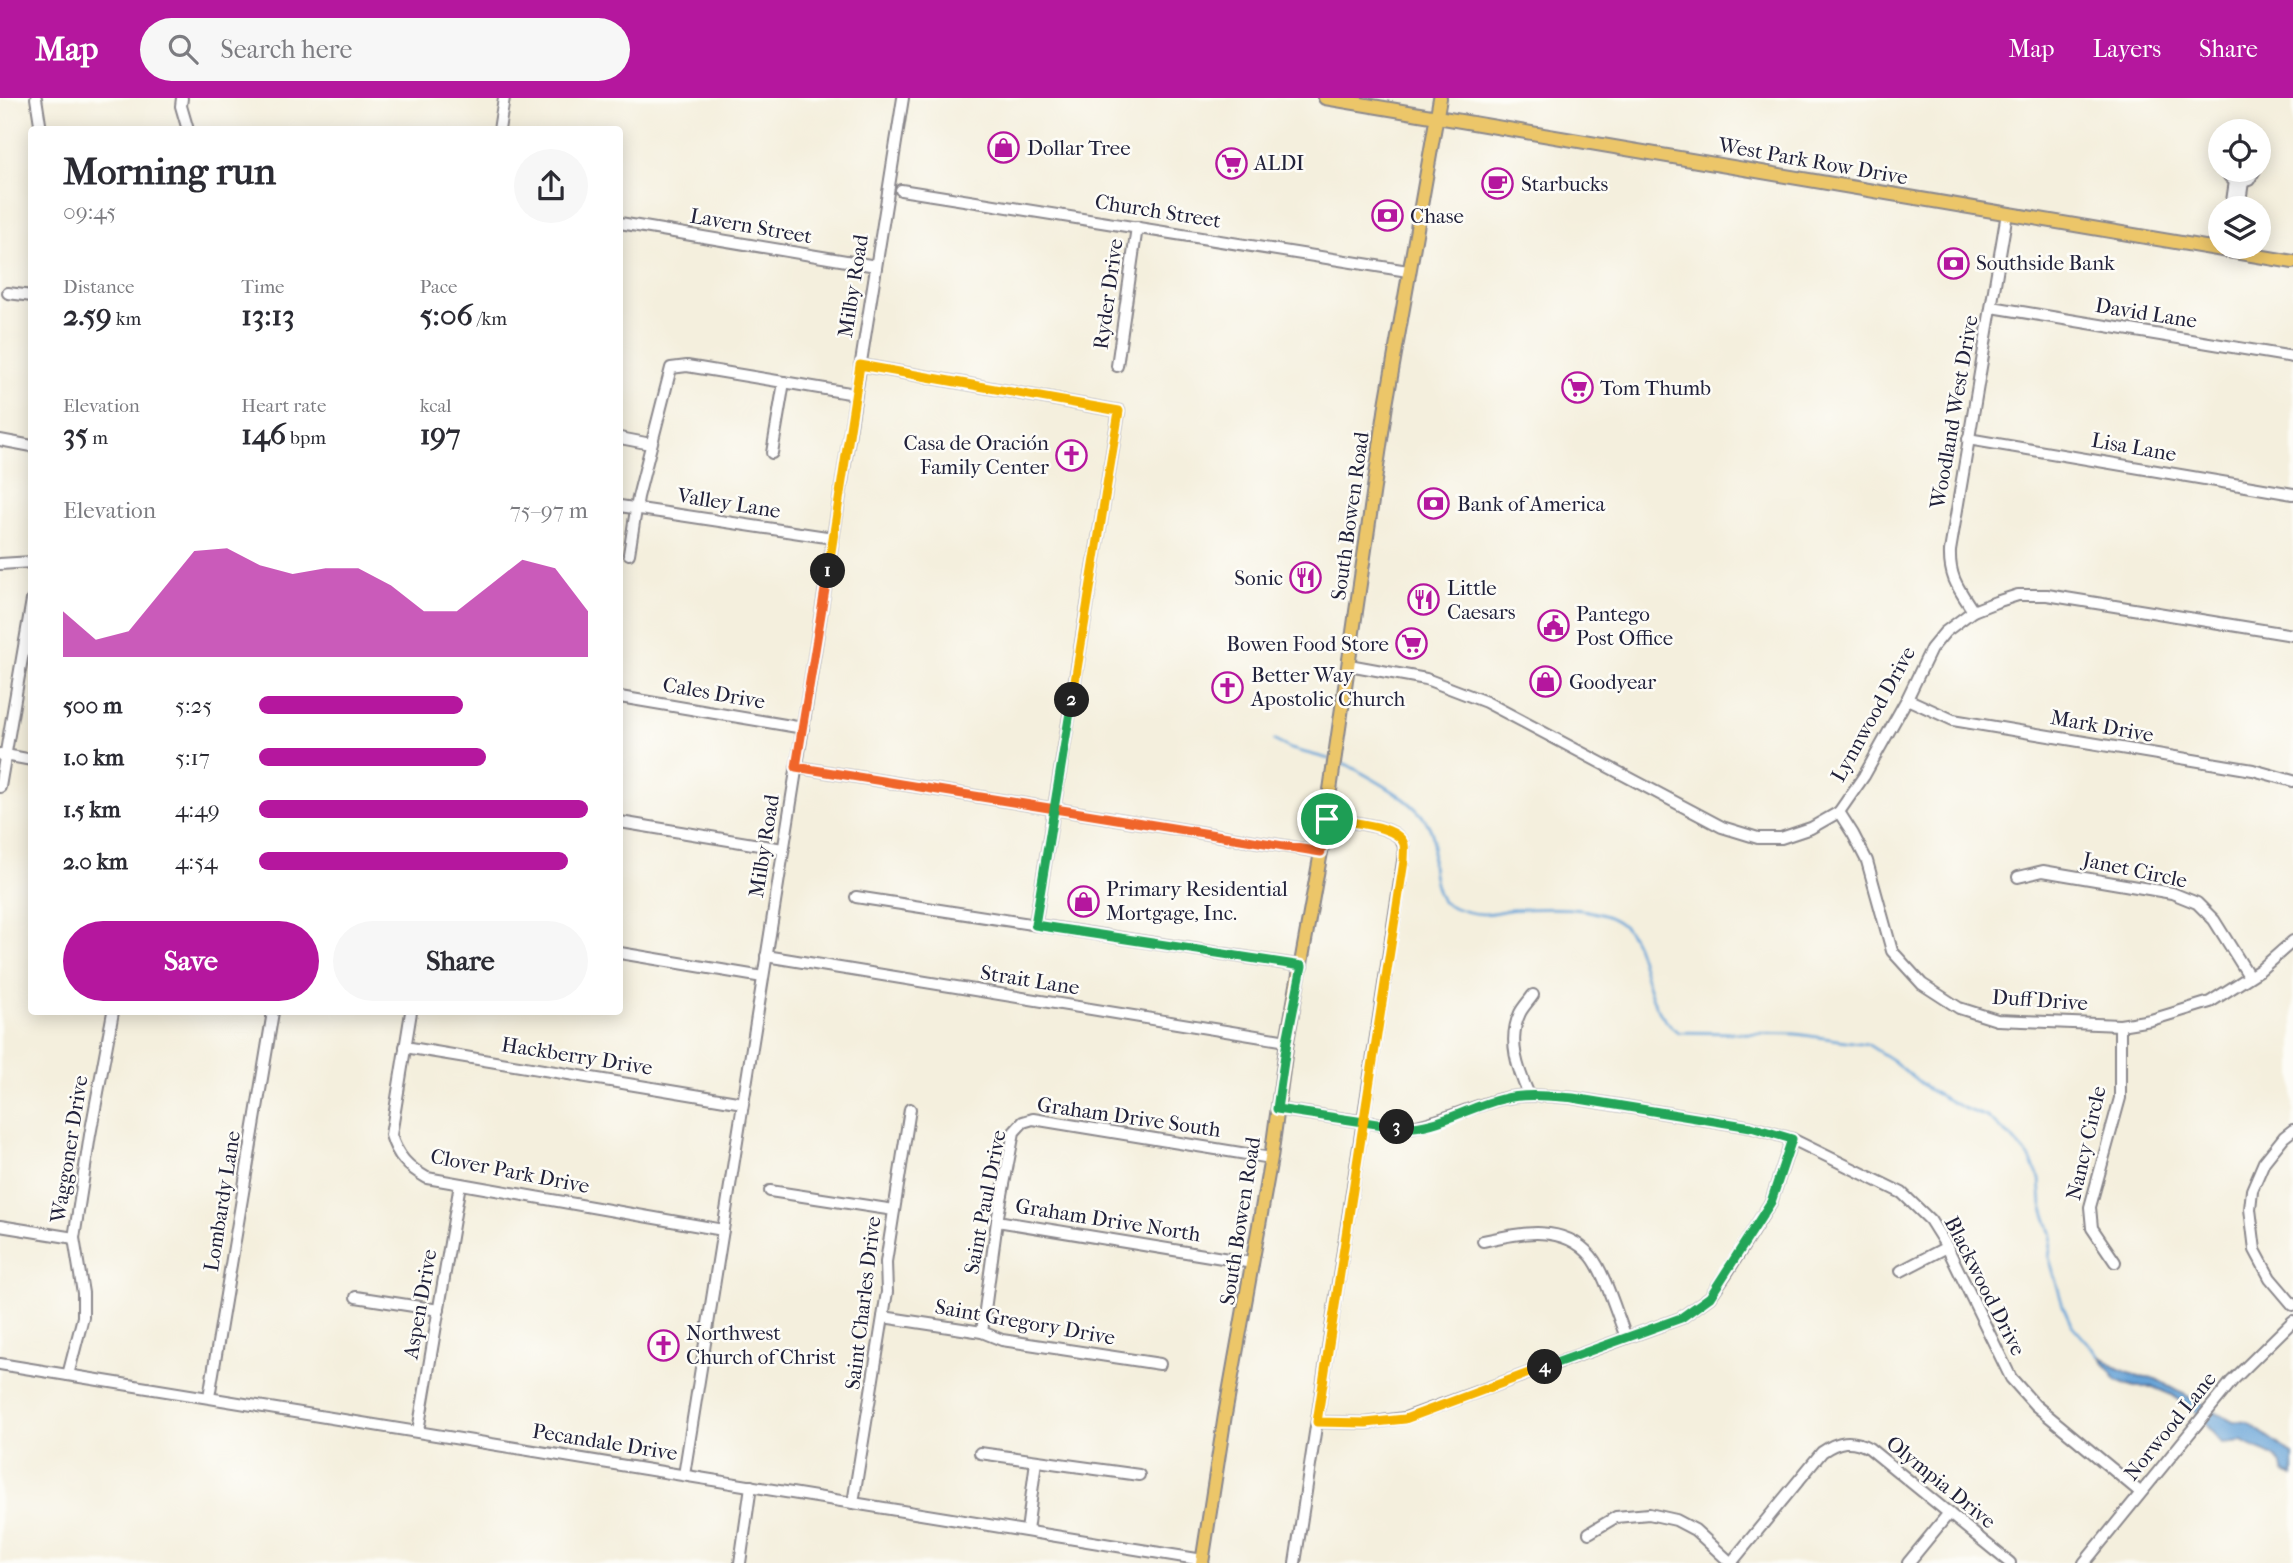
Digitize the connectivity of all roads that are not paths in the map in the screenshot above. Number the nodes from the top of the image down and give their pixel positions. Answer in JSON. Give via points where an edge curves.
{"nodes":[{"id":1,"x":37,"y":98,"type":"edge"},
{"id":2,"x":182,"y":98,"type":"edge"},
{"id":3,"x":504,"y":98,"type":"edge"},
{"id":4,"x":902,"y":98,"type":"edge"},
{"id":5,"x":1325,"y":98,"type":"edge"},
{"id":6,"x":1440,"y":98,"type":"edge"},
{"id":7,"x":1437,"y":117,"type":"junction"},
{"id":8,"x":40,"y":126,"type":"edge"},
{"id":9,"x":187,"y":126,"type":"edge"},
{"id":10,"x":500,"y":126,"type":"edge"},
{"id":11,"x":901,"y":190,"type":"dead end"},
{"id":12,"x":2007,"y":214,"type":"junction"},
{"id":13,"x":623,"y":224,"type":"edge"},
{"id":14,"x":1138,"y":227,"type":"junction"},
{"id":15,"x":2208,"y":248,"type":"edge"},
{"id":16,"x":2271,"y":258,"type":"edge"},
{"id":17,"x":2293,"y":262,"type":"edge"},
{"id":18,"x":876,"y":266,"type":"junction"},
{"id":19,"x":1408,"y":271,"type":"junction"},
{"id":20,"x":8,"y":293,"type":"dead end"},
{"id":21,"x":28,"y":296,"type":"edge"},
{"id":22,"x":1992,"y":307,"type":"junction"},
{"id":23,"x":2293,"y":357,"type":"edge"},
{"id":24,"x":860,"y":365,"type":"junction"},
{"id":25,"x":1117,"y":366,"type":"dead end"},
{"id":26,"x":784,"y":382,"type":"junction"},
{"id":27,"x":855,"y":394,"type":"junction"},
{"id":28,"x":623,"y":439,"type":"edge"},
{"id":29,"x":1968,"y":439,"type":"junction"},
{"id":30,"x":0,"y":440,"type":"edge"},
{"id":31,"x":651,"y":444,"type":"junction"},
{"id":32,"x":28,"y":445,"type":"edge"},
{"id":33,"x":772,"y":453,"type":"dead end"},
{"id":34,"x":2293,"y":494,"type":"edge"},
{"id":35,"x":623,"y":507,"type":"edge"},
{"id":36,"x":636,"y":509,"type":"junction"},
{"id":37,"x":833,"y":538,"type":"junction"},
{"id":38,"x":629,"y":554,"type":"dead end"},
{"id":39,"x":28,"y":562,"type":"edge"},
{"id":40,"x":0,"y":564,"type":"edge"},
{"id":41,"x":1973,"y":611,"type":"junction"},
{"id":42,"x":28,"y":621,"type":"edge"},
{"id":43,"x":2293,"y":635,"type":"edge"},
{"id":44,"x":1349,"y":666,"type":"junction"},
{"id":45,"x":623,"y":698,"type":"edge"},
{"id":46,"x":1907,"y":699,"type":"junction"},
{"id":47,"x":803,"y":728,"type":"junction"},
{"id":48,"x":3,"y":755,"type":"edge"},
{"id":49,"x":28,"y":759,"type":"edge"},
{"id":50,"x":796,"y":767,"type":"junction"},
{"id":51,"x":2293,"y":781,"type":"edge"},
{"id":52,"x":0,"y":787,"type":"edge"},
{"id":53,"x":1053,"y":809,"type":"junction"},
{"id":54,"x":1839,"y":812,"type":"junction"},
{"id":55,"x":1327,"y":819,"type":"junction"},
{"id":56,"x":623,"y":822,"type":"edge"},
{"id":57,"x":783,"y":849,"type":"junction"},
{"id":58,"x":1321,"y":852,"type":"junction"},
{"id":59,"x":2018,"y":877,"type":"dead end"},
{"id":60,"x":856,"y":897,"type":"dead end"},
{"id":61,"x":1035,"y":925,"type":"junction"},
{"id":62,"x":2293,"y":941,"type":"edge"},
{"id":63,"x":623,"y":954,"type":"edge"},
{"id":64,"x":766,"y":956,"type":"junction"},
{"id":65,"x":1302,"y":966,"type":"junction"},
{"id":66,"x":2249,"y":976,"type":"junction"},
{"id":67,"x":763,"y":977,"type":"junction"},
{"id":68,"x":1533,"y":995,"type":"dead end"},
{"id":69,"x":112,"y":1015,"type":"edge"},
{"id":70,"x":273,"y":1015,"type":"edge"},
{"id":71,"x":410,"y":1015,"type":"edge"},
{"id":72,"x":2120,"y":1025,"type":"junction"},
{"id":73,"x":1287,"y":1041,"type":"junction"},
{"id":74,"x":405,"y":1047,"type":"junction"},
{"id":75,"x":1529,"y":1095,"type":"junction"},
{"id":76,"x":743,"y":1103,"type":"junction"},
{"id":77,"x":910,"y":1109,"type":"dead end"},
{"id":78,"x":1277,"y":1109,"type":"junction"},
{"id":79,"x":1023,"y":1122,"type":"joint"},
{"id":80,"x":1363,"y":1123,"type":"junction"},
{"id":81,"x":2293,"y":1130,"type":"edge"},
{"id":82,"x":1792,"y":1139,"type":"junction"},
{"id":83,"x":1271,"y":1158,"type":"junction"},
{"id":84,"x":460,"y":1184,"type":"junction"},
{"id":85,"x":770,"y":1191,"type":"dead end"},
{"id":86,"x":894,"y":1210,"type":"junction"},
{"id":87,"x":997,"y":1221,"type":"junction"},
{"id":88,"x":0,"y":1226,"type":"edge"},
{"id":89,"x":723,"y":1230,"type":"junction"},
{"id":90,"x":74,"y":1238,"type":"junction"},
{"id":91,"x":1483,"y":1241,"type":"dead end"},
{"id":92,"x":1948,"y":1247,"type":"junction"},
{"id":93,"x":2115,"y":1262,"type":"dead end"},
{"id":94,"x":1253,"y":1264,"type":"junction"},
{"id":95,"x":1901,"y":1270,"type":"dead end"},
{"id":96,"x":356,"y":1297,"type":"dead end"},
{"id":97,"x":2293,"y":1305,"type":"edge"},
{"id":98,"x":439,"y":1310,"type":"junction"},
{"id":99,"x":883,"y":1317,"type":"junction"},
{"id":100,"x":2293,"y":1321,"type":"edge"},
{"id":101,"x":982,"y":1332,"type":"junction"},
{"id":102,"x":1626,"y":1337,"type":"junction"},
{"id":103,"x":0,"y":1364,"type":"edge"},
{"id":104,"x":1160,"y":1364,"type":"dead end"},
{"id":105,"x":68,"y":1375,"type":"junction"},
{"id":106,"x":209,"y":1397,"type":"junction"},
{"id":107,"x":1317,"y":1422,"type":"junction"},
{"id":108,"x":418,"y":1431,"type":"junction"},
{"id":109,"x":980,"y":1453,"type":"dead end"},
{"id":110,"x":1036,"y":1461,"type":"junction"},
{"id":111,"x":684,"y":1475,"type":"junction"},
{"id":112,"x":1139,"y":1475,"type":"dead end"},
{"id":113,"x":751,"y":1486,"type":"junction"},
{"id":114,"x":2140,"y":1492,"type":"junction"},
{"id":115,"x":853,"y":1503,"type":"junction"},
{"id":116,"x":1949,"y":1513,"type":"junction"},
{"id":117,"x":1027,"y":1531,"type":"junction"},
{"id":118,"x":1589,"y":1533,"type":"dead end"},
{"id":119,"x":1203,"y":1561,"type":"edge"},
{"id":120,"x":740,"y":1563,"type":"edge"},
{"id":121,"x":1295,"y":1563,"type":"edge"},
{"id":122,"x":1731,"y":1563,"type":"edge"},
{"id":123,"x":1908,"y":1563,"type":"edge"},
{"id":124,"x":2010,"y":1563,"type":"edge"},
{"id":125,"x":2084,"y":1563,"type":"edge"}],
"edges":[{"from":1,"to":8,"type":"street"},
{"from":2,"to":9,"type":"street"},
{"from":3,"to":10,"type":"street"},
{"from":4,"to":18,"type":"street","name":"Milby Road"},
{"from":5,"to":7,"type":"main road","name":"West Park Row Drive"},
{"from":6,"to":7,"type":"main road","name":"South Bowen Road"},
{"from":7,"to":12,"type":"main road","name":"West Park Row Drive"},
{"from":7,"to":19,"type":"main road","name":"South Bowen Road"},
{"from":11,"to":14,"type":"street","name":"Church Street"},
{"from":12,"to":15,"type":"main road","name":"West Park Row Drive"},
{"from":12,"to":22,"type":"street","name":"Woodland West Drive"},
{"from":13,"to":18,"type":"street","name":"Lavern Street"},
{"from":14,"to":19,"type":"street","name":"Church Street"},
{"from":14,"to":25,"type":"street","name":"Ryder Drive"},
{"from":16,"to":17,"type":"main road","name":"West Park Row Drive"},
{"from":18,"to":24,"type":"street","name":"Milby Road"},
{"from":19,"to":44,"type":"main road","name":"South Bowen Road"},
{"from":20,"to":21,"type":"street"},
{"from":22,"to":23,"type":"street","name":"David Lane"},
{"from":22,"to":29,"type":"street","name":"Woodland West Drive"},
{"from":24,"to":27,"type":"street","name":"Milby Road"},
{"from":24,"to":53,"type":"street","via":[[1119,411]]},
{"from":26,"to":27,"type":"street"},
{"from":26,"to":31,"type":"street","via":[[674,366],[668,372]]},
{"from":26,"to":33,"type":"street"},
{"from":27,"to":37,"type":"street","name":"Milby Road"},
{"from":28,"to":31,"type":"street"},
{"from":29,"to":34,"type":"street","name":"Lisa Lane"},
{"from":29,"to":41,"type":"street","name":"Woodland West Drive","via":[[1949,568]]},
{"from":30,"to":32,"type":"street"},
{"from":31,"to":36,"type":"street"},
{"from":35,"to":36,"type":"street","name":"Valley Lane"},
{"from":36,"to":37,"type":"street","name":"Valley Lane"},
{"from":36,"to":38,"type":"street"},
{"from":37,"to":47,"type":"street","name":"Milby Road"},
{"from":39,"to":40,"type":"street"},
{"from":41,"to":43,"type":"street","name":"Lynnwood Drive","via":[[2018,595],[2048,596]]},
{"from":41,"to":46,"type":"street","name":"Lynnwood Drive","via":[[1931,649]]},
{"from":42,"to":48,"type":"street"},
{"from":44,"to":54,"type":"street","name":"Lynnwood Drive","via":[[1426,679],[1486,702],[1723,827],[1758,838],[1781,838]]},
{"from":44,"to":55,"type":"main road","name":"South Bowen Road"},
{"from":45,"to":47,"type":"street","name":"Cales Drive"},
{"from":46,"to":51,"type":"street","name":"Mark Drive","via":[[1953,720],[2253,769]]},
{"from":46,"to":54,"type":"street","name":"Lynnwood Drive"},
{"from":47,"to":50,"type":"street","name":"Milby Road"},
{"from":48,"to":49,"type":"street"},
{"from":48,"to":52,"type":"street"},
{"from":50,"to":53,"type":"street"},
{"from":50,"to":57,"type":"street","name":"Milby Road"},
{"from":53,"to":58,"type":"street"},
{"from":53,"to":61,"type":"street"},
{"from":54,"to":72,"type":"street","name":"Duff Drive","via":[[1867,861],[1892,951],[1923,984],[1959,1008],[1997,1020]]},
{"from":55,"to":58,"type":"main road","name":"South Bowen Road"},
{"from":55,"to":80,"type":"street","via":[[1385,829],[1404,844]]},
{"from":56,"to":57,"type":"street"},
{"from":57,"to":64,"type":"street","name":"Milby Road"},
{"from":58,"to":65,"type":"main road","name":"South Bowen Road"},
{"from":59,"to":66,"type":"street","name":"Janet Circle","via":[[2043,871],[2172,893],[2197,903],[2214,919]]},
{"from":60,"to":61,"type":"street"},
{"from":61,"to":65,"type":"street"},
{"from":62,"to":66,"type":"street","name":"Duff Drive"},
{"from":63,"to":67,"type":"street"},
{"from":64,"to":67,"type":"street","name":"Milby Road"},
{"from":64,"to":73,"type":"street","name":"Strait Lane"},
{"from":65,"to":73,"type":"main road","name":"South Bowen Road"},
{"from":66,"to":72,"type":"street","name":"Duff Drive","via":[[2210,1003]]},
{"from":67,"to":76,"type":"street","name":"Milby Road"},
{"from":68,"to":75,"type":"street","via":[[1518,1018],[1514,1041]]},
{"from":69,"to":90,"type":"street","name":"Waggoner Drive"},
{"from":70,"to":106,"type":"street","name":"Lombardy Lane"},
{"from":71,"to":74,"type":"street","name":"Clover Park Drive"},
{"from":72,"to":93,"type":"street","name":"Nancy Circle","via":[[2120,1098],[2090,1207],[2092,1228]]},
{"from":73,"to":78,"type":"main road","name":"South Bowen Road"},
{"from":74,"to":76,"type":"street","name":"Hackberry Drive"},
{"from":74,"to":84,"type":"street","name":"Clover Park Drive","via":[[391,1135],[395,1149],[427,1178]]},
{"from":75,"to":80,"type":"street","name":"Blackwood Drive","via":[[1502,1098],[1427,1125],[1406,1128]]},
{"from":75,"to":82,"type":"street","name":"Blackwood Drive","via":[[1751,1127]]},
{"from":76,"to":89,"type":"street","name":"Milby Road"},
{"from":77,"to":86,"type":"street","name":"Saint Charles Drive"},
{"from":78,"to":80,"type":"street","name":"Blackwood Drive"},
{"from":78,"to":83,"type":"main road","name":"South Bowen Road"},
{"from":79,"to":83,"type":"street","name":"Graham Drive South","via":[[1033,1119]]},
{"from":79,"to":87,"type":"street","name":"Saint Paul Drive","via":[[1014,1132]]},
{"from":80,"to":107,"type":"street"},
{"from":81,"to":97,"type":"street","via":[[2264,1162],[2252,1190],[2250,1209],[2255,1250],[2270,1278]]},
{"from":82,"to":92,"type":"street","name":"Blackwood Drive","via":[[1902,1192],[1930,1220]]},
{"from":82,"to":102,"type":"street","via":[[1771,1202],[1710,1297],[1681,1318]]},
{"from":83,"to":94,"type":"main road","name":"South Bowen Road"},
{"from":84,"to":89,"type":"street","name":"Clover Park Drive"},
{"from":84,"to":98,"type":"street","name":"Aspen Drive"},
{"from":85,"to":86,"type":"street"},
{"from":86,"to":99,"type":"street","name":"Saint Charles Drive"},
{"from":87,"to":94,"type":"street","name":"Graham Drive North"},
{"from":87,"to":101,"type":"street","name":"Saint Paul Drive"},
{"from":88,"to":90,"type":"street"},
{"from":89,"to":111,"type":"street","name":"Milby Road"},
{"from":90,"to":105,"type":"street","name":"Waggoner Drive","via":[[83,1317]]},
{"from":91,"to":102,"type":"street","via":[[1543,1232],[1569,1240],[1591,1256]]},
{"from":92,"to":95,"type":"street"},
{"from":92,"to":114,"type":"street","name":"Blackwood Drive","via":[[2011,1378],[2035,1405]]},
{"from":94,"to":119,"type":"main road","name":"South Bowen Road"},
{"from":96,"to":98,"type":"street"},
{"from":98,"to":108,"type":"street","name":"Aspen Drive"},
{"from":99,"to":101,"type":"street","name":"Saint Gregory Drive"},
{"from":99,"to":115,"type":"street","name":"Saint Charles Drive"},
{"from":100,"to":114,"type":"street","name":"Norwood Lane","via":[[2232,1381]]},
{"from":101,"to":104,"type":"street","name":"Saint Gregory Drive","via":[[1002,1340]]},
{"from":102,"to":107,"type":"street","via":[[1405,1419]]},
{"from":103,"to":105,"type":"street","name":"Pecandale Drive"},
{"from":105,"to":106,"type":"street","name":"Pecandale Drive"},
{"from":106,"to":108,"type":"street","name":"Pecandale Drive"},
{"from":107,"to":121,"type":"street"},
{"from":108,"to":111,"type":"street","name":"Pecandale Drive"},
{"from":109,"to":110,"type":"street"},
{"from":110,"to":112,"type":"street"},
{"from":110,"to":117,"type":"street"},
{"from":111,"to":113,"type":"street","name":"Pecandale Drive"},
{"from":113,"to":115,"type":"street","name":"Pecandale Drive"},
{"from":113,"to":120,"type":"street"},
{"from":114,"to":125,"type":"street","name":"Norwood Lane"},
{"from":115,"to":117,"type":"street","name":"Pecandale Drive"},
{"from":116,"to":122,"type":"street","name":"Olympia Drive","via":[[1869,1448],[1848,1440],[1822,1452]]},
{"from":116,"to":123,"type":"street"},
{"from":116,"to":124,"type":"street","name":"Olympia Drive"},
{"from":117,"to":119,"type":"street","name":"Pecandale Drive"},
{"from":118,"to":122,"type":"street","via":[[1616,1517],[1649,1514],[1695,1530]]}]}
